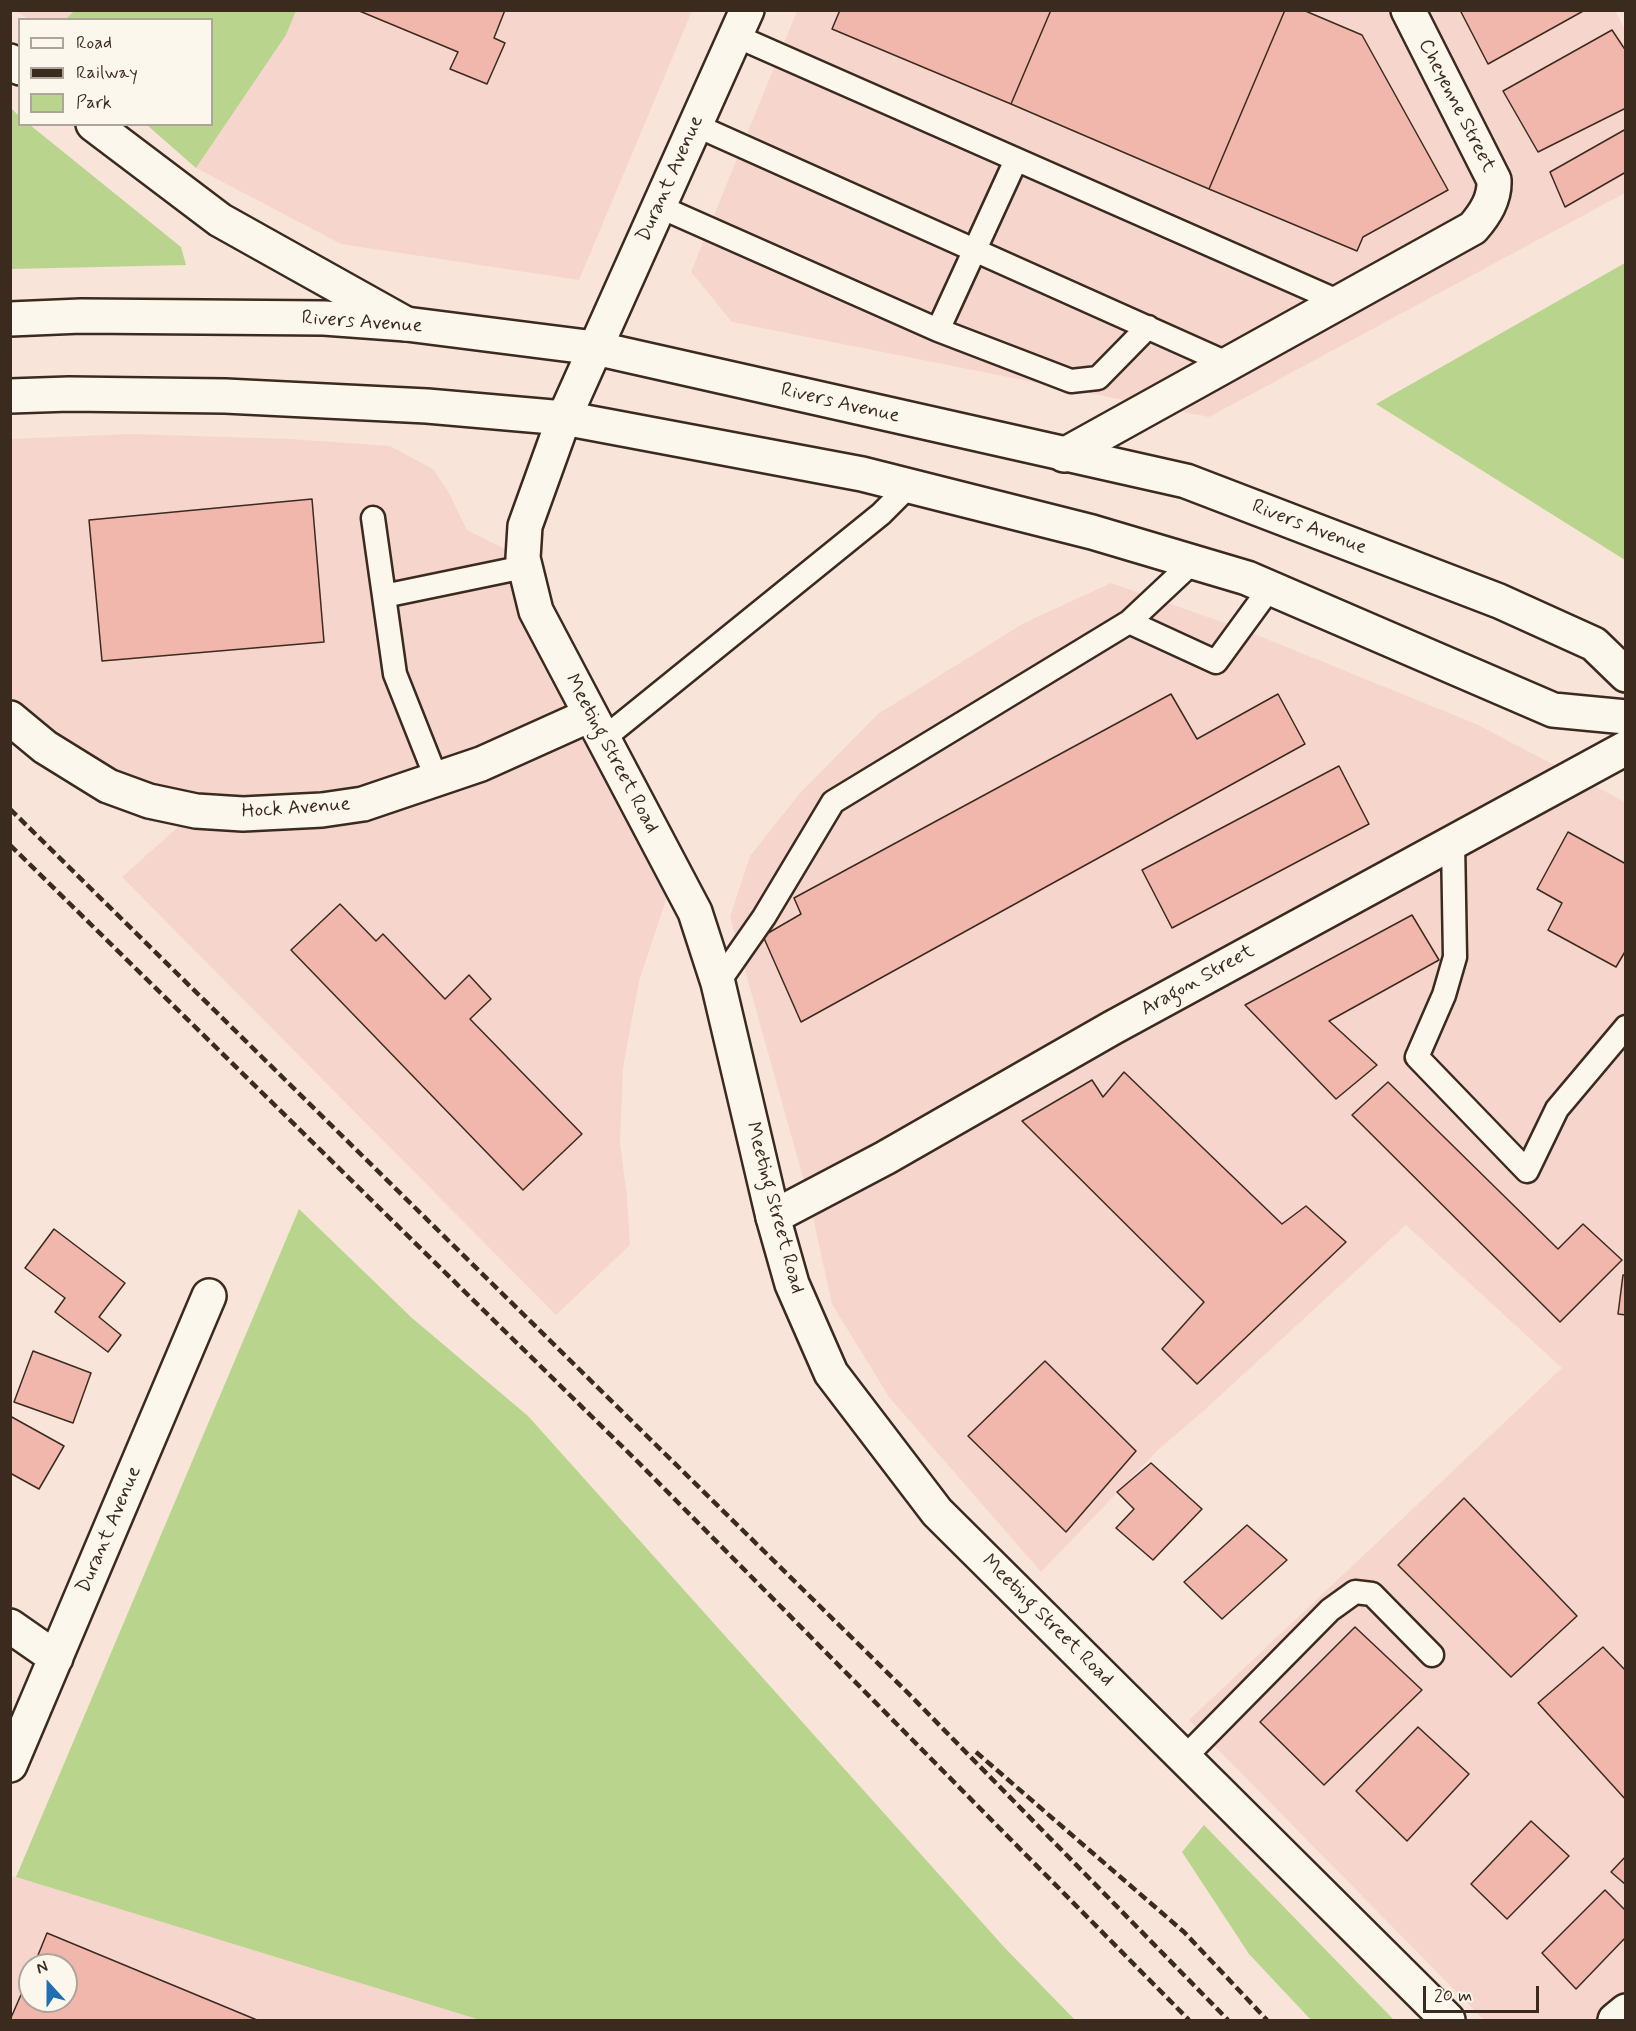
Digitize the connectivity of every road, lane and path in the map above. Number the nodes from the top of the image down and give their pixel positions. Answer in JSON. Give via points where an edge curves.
{"nodes":[{"id":1,"x":1408,"y":10,"type":"edge"},
{"id":2,"x":742,"y":23,"type":"edge"},
{"id":3,"x":96,"y":126,"type":"edge"},
{"id":4,"x":695,"y":126,"type":"junction"},
{"id":5,"x":1016,"y":160,"type":"junction"},
{"id":6,"x":658,"y":206,"type":"junction"},
{"id":7,"x":975,"y":250,"type":"junction"},
{"id":8,"x":1340,"y":302,"type":"junction"},
{"id":9,"x":10,"y":319,"type":"edge"},
{"id":10,"x":406,"y":324,"type":"junction"},
{"id":11,"x":1148,"y":327,"type":"junction"},
{"id":12,"x":938,"y":330,"type":"junction"},
{"id":13,"x":595,"y":348,"type":"junction"},
{"id":14,"x":1229,"y":364,"type":"junction"},
{"id":15,"x":10,"y":396,"type":"edge"},
{"id":16,"x":564,"y":418,"type":"junction"},
{"id":17,"x":1064,"y":455,"type":"junction"},
{"id":18,"x":910,"y":485,"type":"junction"},
{"id":19,"x":373,"y":518,"type":"dead end"},
{"id":20,"x":1193,"y":562,"type":"junction"},
{"id":21,"x":524,"y":567,"type":"junction"},
{"id":22,"x":1270,"y":588,"type":"junction"},
{"id":23,"x":384,"y":596,"type":"junction"},
{"id":24,"x":1129,"y":622,"type":"junction"},
{"id":25,"x":1626,"y":675,"type":"edge"},
{"id":26,"x":1626,"y":717,"type":"edge"},
{"id":27,"x":10,"y":718,"type":"edge"},
{"id":28,"x":597,"y":727,"type":"junction"},
{"id":29,"x":1626,"y":748,"type":"edge"},
{"id":30,"x":437,"y":780,"type":"junction"},
{"id":31,"x":1453,"y":842,"type":"junction"},
{"id":32,"x":718,"y":983,"type":"junction"},
{"id":33,"x":1626,"y":1027,"type":"edge"},
{"id":34,"x":773,"y":1217,"type":"junction"},
{"id":35,"x":209,"y":1296,"type":"dead end"},
{"id":36,"x":10,"y":1626,"type":"edge"},
{"id":37,"x":1432,"y":1655,"type":"dead end"},
{"id":38,"x":56,"y":1658,"type":"junction"},
{"id":39,"x":1184,"y":1758,"type":"junction"},
{"id":40,"x":10,"y":1765,"type":"edge"},
{"id":41,"x":1626,"y":2011,"type":"edge"},
{"id":42,"x":1448,"y":2020,"type":"edge"},
{"id":43,"x":1615,"y":2020,"type":"edge"}],
"edges":[{"from":1,"to":8,"type":"street","name":"Cheyenne Street","via":[[1494,180],[1494,189],[1490,203],[1473,228]]},
{"from":2,"to":4,"type":"street","name":"Durant Avenue"},
{"from":2,"to":5,"type":"lane"},
{"from":3,"to":10,"type":"street","via":[[220,220]]},
{"from":4,"to":6,"type":"street","name":"Durant Avenue"},
{"from":4,"to":7,"type":"lane"},
{"from":5,"to":7,"type":"lane"},
{"from":5,"to":8,"type":"lane"},
{"from":6,"to":12,"type":"lane"},
{"from":6,"to":13,"type":"street","name":"Durant Avenue"},
{"from":7,"to":11,"type":"lane"},
{"from":7,"to":12,"type":"lane"},
{"from":8,"to":14,"type":"street"},
{"from":9,"to":10,"type":"street","name":"Rivers Avenue","via":[[245,316]]},
{"from":10,"to":13,"type":"street","name":"Rivers Avenue"},
{"from":11,"to":12,"type":"lane","via":[[1098,378],[1071,381]]},
{"from":11,"to":14,"type":"lane"},
{"from":13,"to":16,"type":"street","name":"Meeting Street Road"},
{"from":13,"to":17,"type":"street","name":"Rivers Avenue"},
{"from":14,"to":17,"type":"street"},
{"from":15,"to":16,"type":"street","via":[[225,396],[427,406]]},
{"from":16,"to":18,"type":"street"},
{"from":16,"to":21,"type":"street","name":"Meeting Street Road","via":[[525,526]]},
{"from":17,"to":25,"type":"street","name":"Rivers Avenue","via":[[1186,481],[1499,601],[1594,644]]},
{"from":18,"to":20,"type":"street"},
{"from":18,"to":28,"type":"lane","via":[[881,514]]},
{"from":19,"to":23,"type":"lane"},
{"from":20,"to":22,"type":"street"},
{"from":20,"to":24,"type":"lane"},
{"from":21,"to":23,"type":"lane"},
{"from":21,"to":28,"type":"street","name":"Meeting Street Road","via":[[536,611]]},
{"from":22,"to":24,"type":"lane","via":[[1216,662]]},
{"from":22,"to":26,"type":"street","via":[[1553,710]]},
{"from":23,"to":30,"type":"lane","via":[[395,674]]},
{"from":24,"to":32,"type":"lane","via":[[833,802],[764,917]]},
{"from":27,"to":30,"type":"street","name":"Hock Avenue","via":[[45,747],[108,786],[149,801],[196,811],[243,814],[322,810],[363,804]]},
{"from":28,"to":30,"type":"street","name":"Hock Avenue"},
{"from":28,"to":32,"type":"street","name":"Meeting Street Road","via":[[694,912]]},
{"from":29,"to":31,"type":"street","name":"Aragon Street"},
{"from":31,"to":33,"type":"lane","via":[[1455,957],[1444,995],[1417,1057],[1527,1171],[1557,1109]]},
{"from":31,"to":34,"type":"street","name":"Aragon Street"},
{"from":32,"to":34,"type":"street","name":"Meeting Street Road"},
{"from":34,"to":39,"type":"street","name":"Meeting Street Road","via":[[792,1284],[831,1373],[937,1512]]},
{"from":35,"to":38,"type":"street","name":"Durant Avenue"},
{"from":36,"to":38,"type":"street"},
{"from":37,"to":39,"type":"lane","via":[[1372,1594],[1355,1592],[1330,1610]]},
{"from":38,"to":40,"type":"street","name":"Durant Avenue"},
{"from":39,"to":42,"type":"street","name":"Meeting Street Road"},
{"from":41,"to":43,"type":"street"}]}
